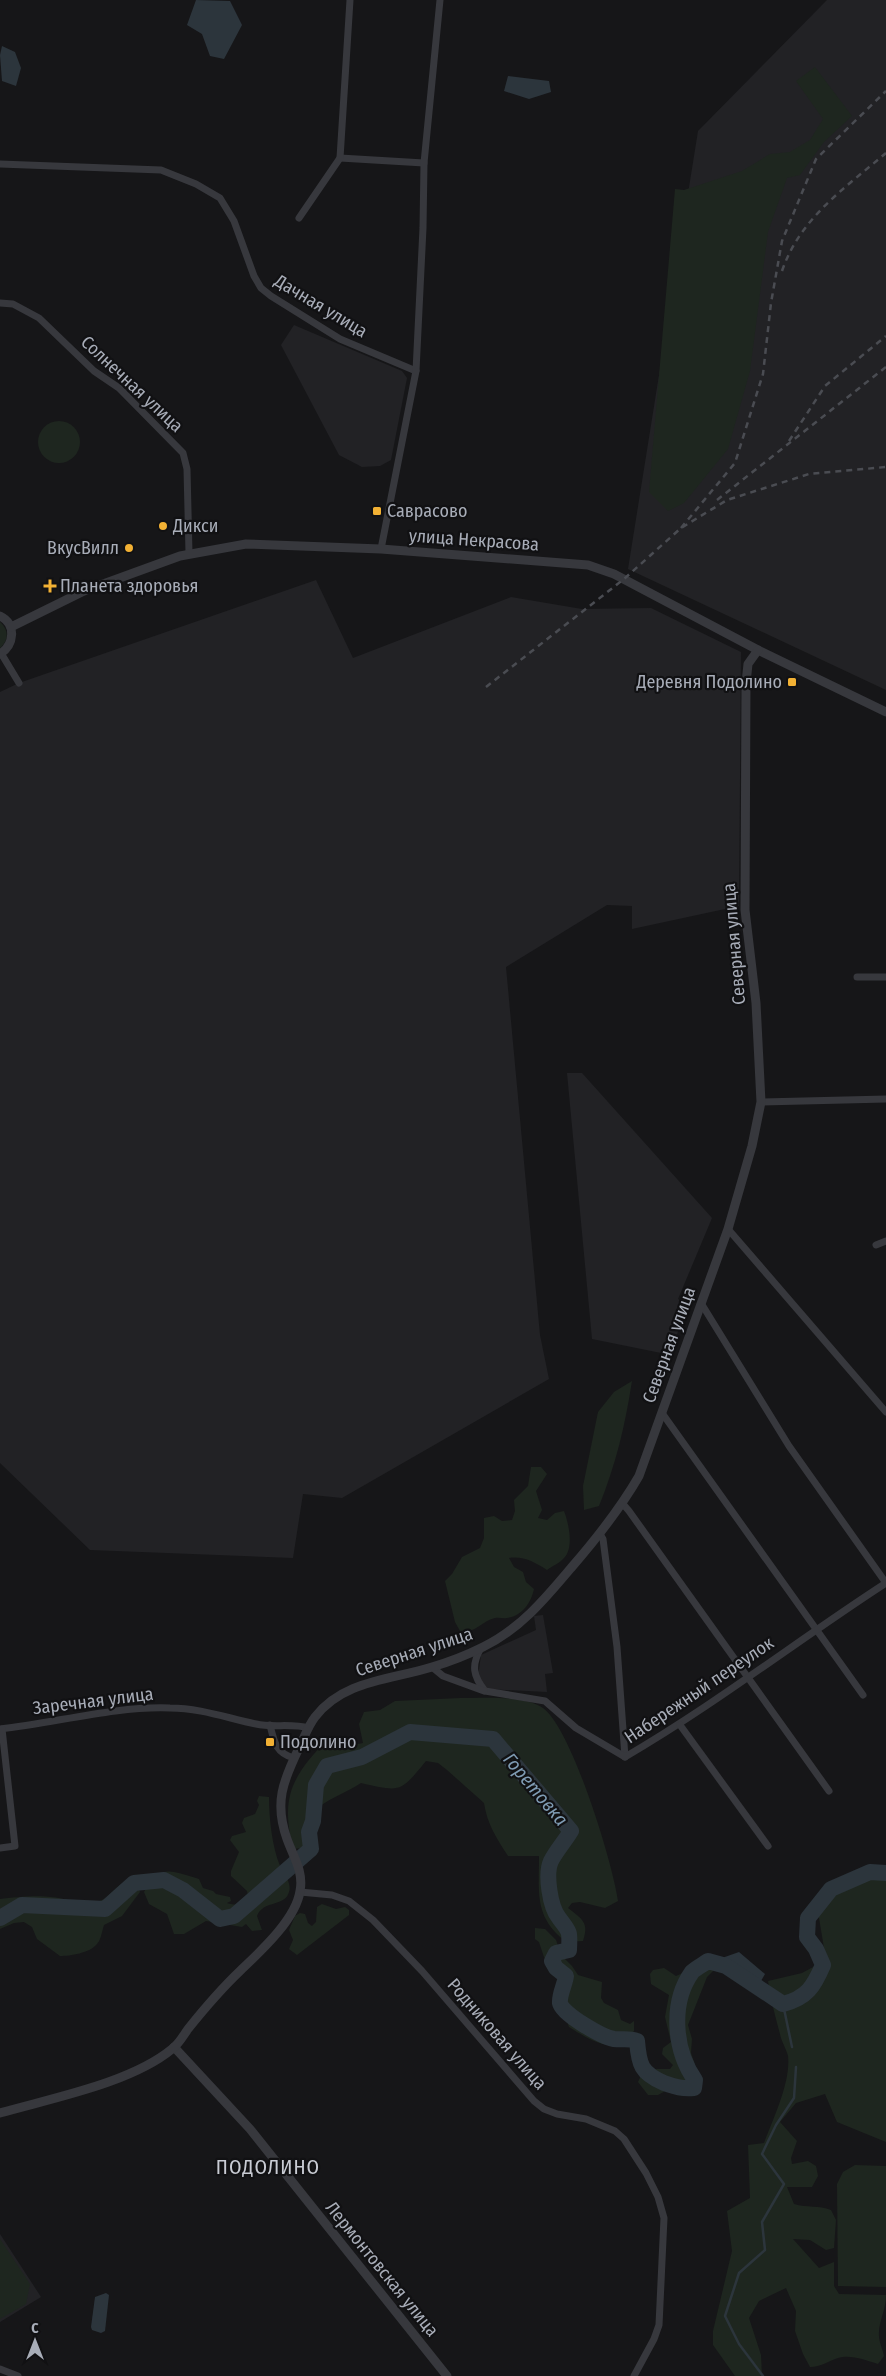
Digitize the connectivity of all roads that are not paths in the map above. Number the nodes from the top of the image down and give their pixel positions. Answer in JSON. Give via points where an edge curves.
{"nodes":[{"id":1,"x":350,"y":0,"type":"edge"},
{"id":2,"x":440,"y":0,"type":"edge"},
{"id":3,"x":340,"y":158,"type":"junction"},
{"id":4,"x":424,"y":163,"type":"junction"},
{"id":5,"x":0,"y":164,"type":"edge"},
{"id":6,"x":299,"y":218,"type":"dead end"},
{"id":7,"x":0,"y":303,"type":"edge"},
{"id":8,"x":416,"y":371,"type":"junction"},
{"id":9,"x":381,"y":549,"type":"junction"},
{"id":10,"x":189,"y":553,"type":"junction"},
{"id":11,"x":0,"y":616,"type":"edge"},
{"id":12,"x":11,"y":627,"type":"junction"},
{"id":13,"x":758,"y":650,"type":"junction"},
{"id":14,"x":1,"y":654,"type":"edge"},
{"id":15,"x":19,"y":683,"type":"dead end"},
{"id":16,"x":886,"y":712,"type":"edge"},
{"id":17,"x":857,"y":977,"type":"dead end"},
{"id":18,"x":886,"y":977,"type":"edge"},
{"id":19,"x":886,"y":1099,"type":"edge"},
{"id":20,"x":761,"y":1102,"type":"junction"},
{"id":21,"x":728,"y":1229,"type":"junction"},
{"id":22,"x":886,"y":1241,"type":"edge"},
{"id":23,"x":876,"y":1245,"type":"dead end"},
{"id":24,"x":701,"y":1302,"type":"junction"},
{"id":25,"x":886,"y":1412,"type":"edge"},
{"id":26,"x":662,"y":1413,"type":"junction"},
{"id":27,"x":623,"y":1504,"type":"junction"},
{"id":28,"x":600,"y":1534,"type":"junction"},
{"id":29,"x":886,"y":1583,"type":"edge"},
{"id":30,"x":816,"y":1629,"type":"junction"},
{"id":31,"x":481,"y":1648,"type":"junction"},
{"id":32,"x":432,"y":1667,"type":"junction"},
{"id":33,"x":748,"y":1678,"type":"junction"},
{"id":34,"x":485,"y":1691,"type":"junction"},
{"id":35,"x":863,"y":1694,"type":"dead end"},
{"id":36,"x":270,"y":1725,"type":"junction"},
{"id":37,"x":680,"y":1725,"type":"junction"},
{"id":38,"x":309,"y":1728,"type":"junction"},
{"id":39,"x":1,"y":1729,"type":"edge"},
{"id":40,"x":625,"y":1757,"type":"junction"},
{"id":41,"x":294,"y":1758,"type":"junction"},
{"id":42,"x":829,"y":1791,"type":"dead end"},
{"id":43,"x":768,"y":1846,"type":"dead end"},
{"id":44,"x":0,"y":1848,"type":"edge"},
{"id":45,"x":300,"y":1892,"type":"junction"},
{"id":46,"x":174,"y":2048,"type":"junction"},
{"id":47,"x":0,"y":2113,"type":"edge"},
{"id":48,"x":0,"y":2370,"type":"edge"},
{"id":49,"x":18,"y":2376,"type":"edge"},
{"id":50,"x":447,"y":2376,"type":"edge"},
{"id":51,"x":634,"y":2376,"type":"edge"}],
"edges":[{"from":1,"to":3,"type":"street"},
{"from":2,"to":4,"type":"street"},
{"from":3,"to":4,"type":"street"},
{"from":3,"to":6,"type":"street"},
{"from":4,"to":8,"type":"street"},
{"from":5,"to":8,"type":"street","name":"Дачная улица","via":[[161,170],[196,184],[220,198],[234,221],[261,288],[340,339]]},
{"from":7,"to":10,"type":"street","name":"Солнечная улица","via":[[12,304],[39,318],[94,371],[119,388],[182,453],[186,469]]},
{"from":8,"to":9,"type":"street"},
{"from":9,"to":10,"type":"street","name":"улица Некрасова","via":[[246,544]]},
{"from":9,"to":13,"type":"street","name":"улица Некрасова","via":[[588,565],[614,574]]},
{"from":10,"to":12,"type":"street","name":"улица Некрасова","via":[[84,591]]},
{"from":11,"to":12,"type":"street"},
{"from":12,"to":14,"type":"street","via":[[11,642]]},
{"from":13,"to":16,"type":"street","name":"улица Некрасова"},
{"from":13,"to":20,"type":"street","name":"Северная улица","via":[[748,664],[746,683],[744,910],[756,1003]]},
{"from":14,"to":15,"type":"street"},
{"from":17,"to":18,"type":"street"},
{"from":19,"to":20,"type":"street"},
{"from":20,"to":21,"type":"street","name":"Северная улица"},
{"from":21,"to":24,"type":"street","name":"Северная улица"},
{"from":21,"to":25,"type":"street"},
{"from":22,"to":23,"type":"street"},
{"from":24,"to":26,"type":"street","name":"Северная улица"},
{"from":24,"to":29,"type":"street","via":[[789,1446]]},
{"from":26,"to":27,"type":"street","name":"Северная улица","via":[[639,1476]]},
{"from":26,"to":30,"type":"street"},
{"from":27,"to":28,"type":"street","name":"Северная улица"},
{"from":27,"to":33,"type":"street"},
{"from":28,"to":31,"type":"street","name":"Северная улица","via":[[522,1622]]},
{"from":28,"to":40,"type":"street","via":[[617,1647]]},
{"from":29,"to":30,"type":"street","name":"Набережный переулок"},
{"from":30,"to":33,"type":"street","name":"Набережный переулок"},
{"from":30,"to":35,"type":"street"},
{"from":31,"to":32,"type":"street","name":"Северная улица"},
{"from":31,"to":34,"type":"street","via":[[475,1658],[475,1679]]},
{"from":32,"to":34,"type":"street","name":"Набережный переулок","via":[[444,1676]]},
{"from":32,"to":38,"type":"street","name":"Северная улица","via":[[362,1685],[344,1693],[315,1717]]},
{"from":33,"to":37,"type":"street","name":"Набережный переулок"},
{"from":33,"to":42,"type":"street"},
{"from":34,"to":40,"type":"street","name":"Набережный переулок","via":[[545,1701],[576,1728]]},
{"from":36,"to":38,"type":"street","name":"Заречная улица"},
{"from":36,"to":39,"type":"street","name":"Заречная улица","via":[[207,1712],[137,1708]]},
{"from":36,"to":41,"type":"street","via":[[281,1754]]},
{"from":37,"to":40,"type":"street","name":"Набережный переулок"},
{"from":37,"to":43,"type":"street"},
{"from":38,"to":41,"type":"street","name":"Северная улица"},
{"from":39,"to":44,"type":"street","via":[[15,1846]]},
{"from":41,"to":45,"type":"street","name":"Северная улица","via":[[283,1785],[280,1806],[283,1826],[299,1869]]},
{"from":45,"to":46,"type":"street","via":[[279,1930],[228,1982]]},
{"from":45,"to":51,"type":"street","name":"Родниковая улица","via":[[332,1895],[362,1910],[422,1971],[534,2101],[557,2114],[586,2119],[615,2131],[631,2149],[658,2197],[664,2218],[659,2325]]},
{"from":46,"to":47,"type":"street","via":[[112,2080]]},
{"from":46,"to":50,"type":"street","name":"Лермонтовская улица","via":[[250,2130]]},
{"from":48,"to":49,"type":"street"}]}
